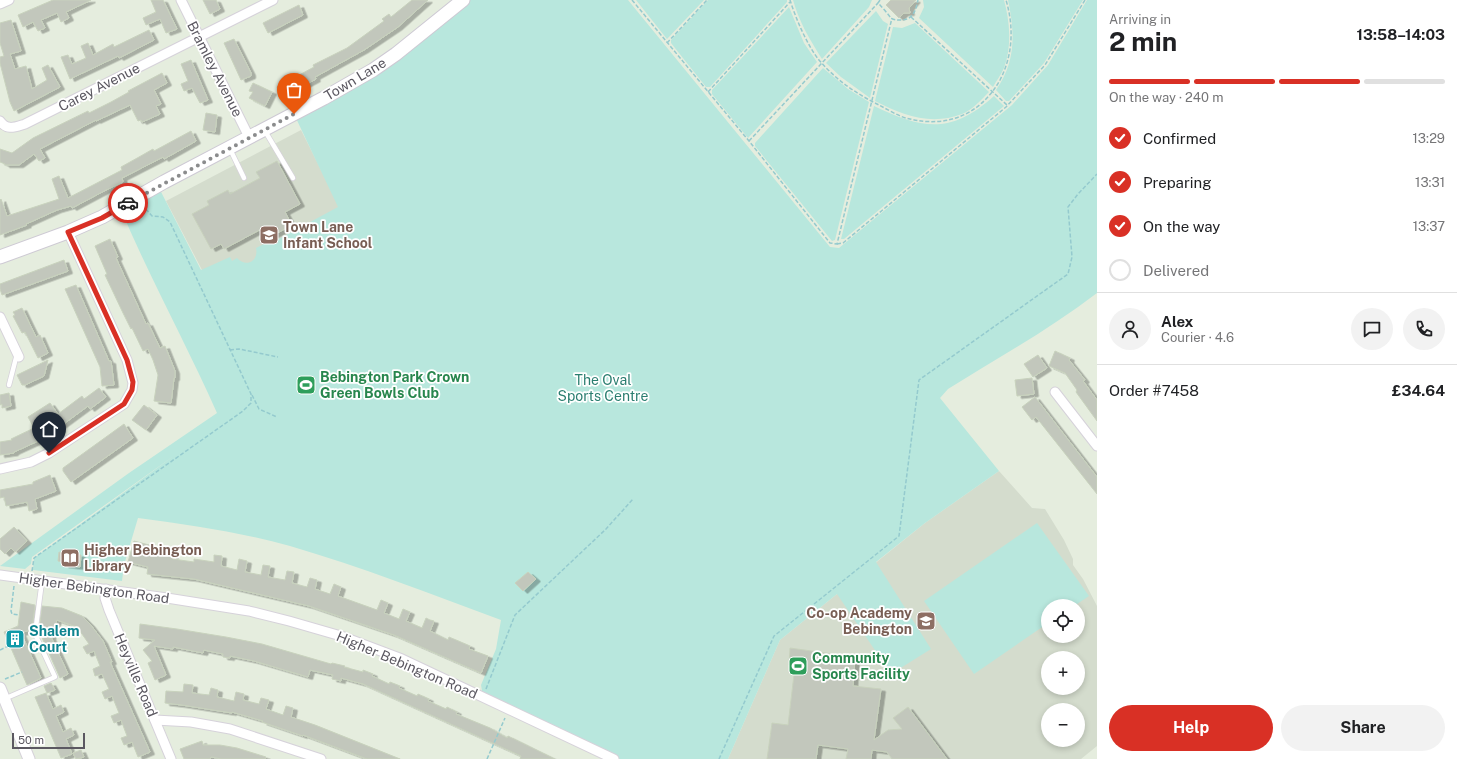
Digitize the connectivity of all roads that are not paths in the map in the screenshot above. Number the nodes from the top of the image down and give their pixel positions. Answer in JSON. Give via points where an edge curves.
{"nodes":[{"id":1,"x":9,"y":0,"type":"edge"},
{"id":2,"x":181,"y":0,"type":"edge"},
{"id":3,"x":273,"y":0,"type":"edge"},
{"id":4,"x":463,"y":0,"type":"edge"},
{"id":5,"x":0,"y":4,"type":"edge"},
{"id":6,"x":199,"y":36,"type":"junction"},
{"id":7,"x":0,"y":121,"type":"edge"},
{"id":8,"x":264,"y":130,"type":"junction"},
{"id":9,"x":249,"y":138,"type":"junction"},
{"id":10,"x":229,"y":148,"type":"junction"},
{"id":11,"x":244,"y":178,"type":"dead end"},
{"id":12,"x":292,"y":178,"type":"dead end"},
{"id":13,"x":68,"y":232,"type":"junction"},
{"id":14,"x":0,"y":257,"type":"edge"},
{"id":15,"x":0,"y":317,"type":"edge"},
{"id":16,"x":18,"y":355,"type":"joint"},
{"id":17,"x":9,"y":385,"type":"dead end"},
{"id":18,"x":1055,"y":392,"type":"dead end"},
{"id":19,"x":1097,"y":446,"type":"edge"},
{"id":20,"x":0,"y":469,"type":"edge"},
{"id":21,"x":0,"y":574,"type":"edge"},
{"id":22,"x":42,"y":580,"type":"junction"},
{"id":23,"x":106,"y":589,"type":"junction"},
{"id":24,"x":2,"y":694,"type":"edge"},
{"id":25,"x":155,"y":720,"type":"junction"},
{"id":26,"x":302,"y":755,"type":"edge"},
{"id":27,"x":29,"y":759,"type":"edge"},
{"id":28,"x":171,"y":759,"type":"edge"},
{"id":29,"x":320,"y":759,"type":"edge"},
{"id":30,"x":614,"y":759,"type":"edge"}],
"edges":[{"from":1,"to":5,"type":"street"},
{"from":2,"to":6,"type":"street","name":"Bramley Avenue"},
{"from":3,"to":6,"type":"street"},
{"from":4,"to":8,"type":"main road","name":"Town Lane","via":[[373,70]]},
{"from":6,"to":7,"type":"street","name":"Carey Avenue","via":[[25,124],[9,128]]},
{"from":6,"to":9,"type":"street","name":"Bramley Avenue"},
{"from":8,"to":9,"type":"main road","name":"Town Lane"},
{"from":8,"to":12,"type":"lane"},
{"from":9,"to":10,"type":"main road","name":"Town Lane"},
{"from":10,"to":11,"type":"lane"},
{"from":10,"to":13,"type":"main road","name":"Town Lane","via":[[102,218]]},
{"from":13,"to":14,"type":"main road","name":"Town Lane"},
{"from":13,"to":20,"type":"street","via":[[127,360],[133,382],[132,390],[124,404],[49,453],[31,462]]},
{"from":15,"to":16,"type":"street"},
{"from":16,"to":17,"type":"lane"},
{"from":18,"to":19,"type":"street"},
{"from":21,"to":22,"type":"street","name":"Higher Bebington Road"},
{"from":22,"to":23,"type":"street","name":"Higher Bebington Road"},
{"from":22,"to":24,"type":"lane","via":[[35,634],[55,677]]},
{"from":23,"to":25,"type":"street","name":"Heyville Road","via":[[105,598],[109,610]]},
{"from":23,"to":30,"type":"street","name":"Higher Bebington Road","via":[[249,612],[342,636],[482,696]]},
{"from":24,"to":27,"type":"street"},
{"from":25,"to":26,"type":"street","via":[[191,722],[230,729]]},
{"from":25,"to":28,"type":"street","name":"Heyville Road"},
{"from":26,"to":29,"type":"street"}]}
